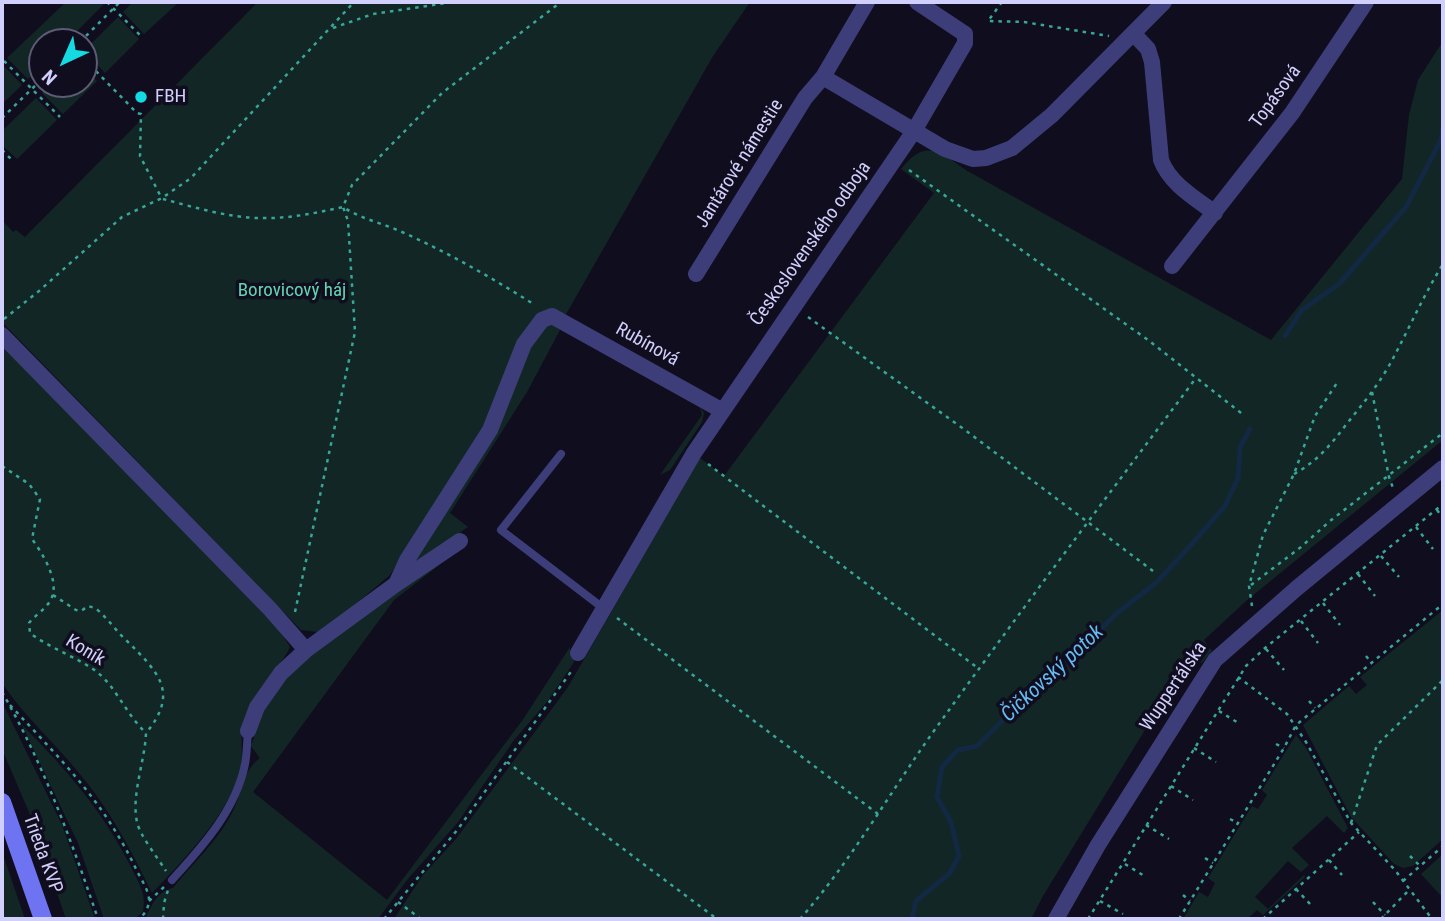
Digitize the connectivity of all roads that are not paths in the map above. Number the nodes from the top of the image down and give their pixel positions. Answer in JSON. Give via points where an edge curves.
{"nodes":[{"id":1,"x":867,"y":2,"type":"edge"},
{"id":2,"x":917,"y":2,"type":"edge"},
{"id":3,"x":1164,"y":2,"type":"edge"},
{"id":4,"x":1366,"y":2,"type":"edge"},
{"id":5,"x":1129,"y":37,"type":"junction"},
{"id":6,"x":823,"y":77,"type":"junction"},
{"id":7,"x":914,"y":131,"type":"junction"},
{"id":8,"x":1215,"y":213,"type":"junction"},
{"id":9,"x":1172,"y":266,"type":"dead end"},
{"id":10,"x":696,"y":274,"type":"dead end"},
{"id":11,"x":2,"y":335,"type":"edge"},
{"id":12,"x":721,"y":410,"type":"junction"},
{"id":13,"x":561,"y":454,"type":"dead end"},
{"id":14,"x":1443,"y":468,"type":"edge"},
{"id":15,"x":460,"y":541,"type":"dead end"},
{"id":16,"x":396,"y":584,"type":"junction"},
{"id":17,"x":603,"y":608,"type":"junction"},
{"id":18,"x":306,"y":650,"type":"junction"},
{"id":19,"x":578,"y":653,"type":"road end"},
{"id":20,"x":248,"y":731,"type":"joint"},
{"id":21,"x":2,"y":802,"type":"edge"},
{"id":22,"x":172,"y":880,"type":"road end"},
{"id":23,"x":43,"y":919,"type":"edge"},
{"id":24,"x":1056,"y":919,"type":"edge"}],
"edges":[{"from":1,"to":6,"type":"street","name":"Jantárové námestie"},
{"from":2,"to":7,"type":"street","via":[[965,33],[965,43]]},
{"from":3,"to":5,"type":"street"},
{"from":4,"to":8,"type":"street","name":"Topásová","via":[[1292,113]]},
{"from":5,"to":7,"type":"street","via":[[1052,115],[1012,148],[973,159]]},
{"from":5,"to":8,"type":"street","via":[[1148,50],[1152,62],[1164,170]]},
{"from":6,"to":7,"type":"street"},
{"from":6,"to":10,"type":"street","name":"Jantárové námestie","via":[[805,98]]},
{"from":7,"to":12,"type":"street","name":"Československého odboja"},
{"from":8,"to":9,"type":"street","name":"Topásová"},
{"from":11,"to":18,"type":"street"},
{"from":12,"to":16,"type":"street","name":"Rubínová","via":[[552,316],[542,320],[524,344],[490,430]]},
{"from":12,"to":17,"type":"street","name":"Československého odboja"},
{"from":13,"to":17,"type":"lane","via":[[501,530]]},
{"from":14,"to":24,"type":"street","name":"Wuppertálska","via":[[1228,646],[1205,672]]},
{"from":15,"to":16,"type":"street"},
{"from":16,"to":18,"type":"street"},
{"from":17,"to":19,"type":"street","name":"Československého odboja"},
{"from":18,"to":20,"type":"street","via":[[274,681]]},
{"from":20,"to":22,"type":"lane","via":[[242,776],[221,821]]},
{"from":21,"to":23,"type":"street","name":"Trieda KVP"}]}
